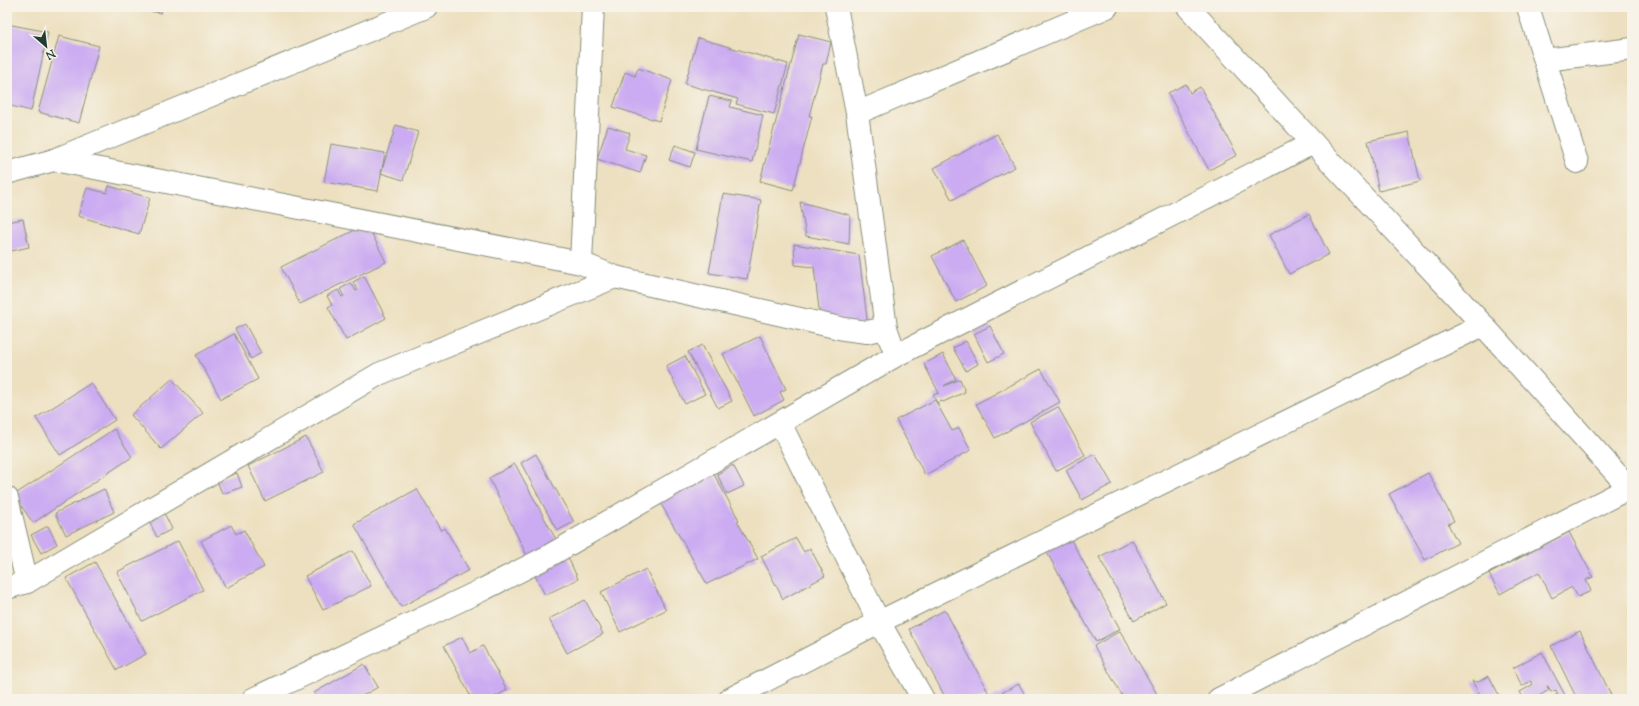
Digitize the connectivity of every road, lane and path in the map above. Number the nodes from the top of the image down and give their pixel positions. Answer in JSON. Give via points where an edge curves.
{"nodes":[{"id":1,"x":426,"y":7,"type":"edge"},
{"id":2,"x":593,"y":7,"type":"edge"},
{"id":3,"x":836,"y":7,"type":"edge"},
{"id":4,"x":1107,"y":7,"type":"edge"},
{"id":5,"x":1188,"y":7,"type":"edge"},
{"id":6,"x":1528,"y":7,"type":"edge"},
{"id":7,"x":1632,"y":49,"type":"edge"},
{"id":8,"x":1545,"y":60,"type":"junction"},
{"id":9,"x":857,"y":113,"type":"junction"},
{"id":10,"x":1313,"y":143,"type":"junction"},
{"id":11,"x":54,"y":160,"type":"junction"},
{"id":12,"x":1578,"y":162,"type":"dead end"},
{"id":13,"x":7,"y":173,"type":"edge"},
{"id":14,"x":581,"y":263,"type":"junction"},
{"id":15,"x":615,"y":277,"type":"junction"},
{"id":16,"x":1483,"y":325,"type":"junction"},
{"id":17,"x":886,"y":328,"type":"junction"},
{"id":18,"x":895,"y":356,"type":"junction"},
{"id":19,"x":780,"y":423,"type":"junction"},
{"id":20,"x":1630,"y":489,"type":"edge"},
{"id":21,"x":7,"y":498,"type":"edge"},
{"id":22,"x":17,"y":585,"type":"edge"},
{"id":23,"x":879,"y":622,"type":"junction"},
{"id":24,"x":253,"y":699,"type":"edge"},
{"id":25,"x":730,"y":699,"type":"edge"},
{"id":26,"x":923,"y":699,"type":"edge"},
{"id":27,"x":1219,"y":699,"type":"edge"}],
"edges":[{"from":1,"to":11,"type":"street"},
{"from":2,"to":14,"type":"street"},
{"from":3,"to":9,"type":"street"},
{"from":4,"to":9,"type":"street"},
{"from":5,"to":10,"type":"street"},
{"from":6,"to":8,"type":"street"},
{"from":7,"to":8,"type":"street"},
{"from":8,"to":12,"type":"street"},
{"from":9,"to":17,"type":"street"},
{"from":10,"to":16,"type":"street"},
{"from":10,"to":18,"type":"street"},
{"from":11,"to":13,"type":"street"},
{"from":11,"to":14,"type":"street"},
{"from":14,"to":15,"type":"street"},
{"from":15,"to":17,"type":"street","via":[[844,329],[867,332]]},
{"from":15,"to":22,"type":"street","via":[[379,374]]},
{"from":16,"to":20,"type":"street"},
{"from":16,"to":23,"type":"street"},
{"from":17,"to":18,"type":"street"},
{"from":18,"to":19,"type":"street"},
{"from":19,"to":23,"type":"street"},
{"from":19,"to":24,"type":"street","via":[[547,557]]},
{"from":20,"to":27,"type":"street"},
{"from":21,"to":22,"type":"street"},
{"from":23,"to":25,"type":"street"},
{"from":23,"to":26,"type":"street"}]}
